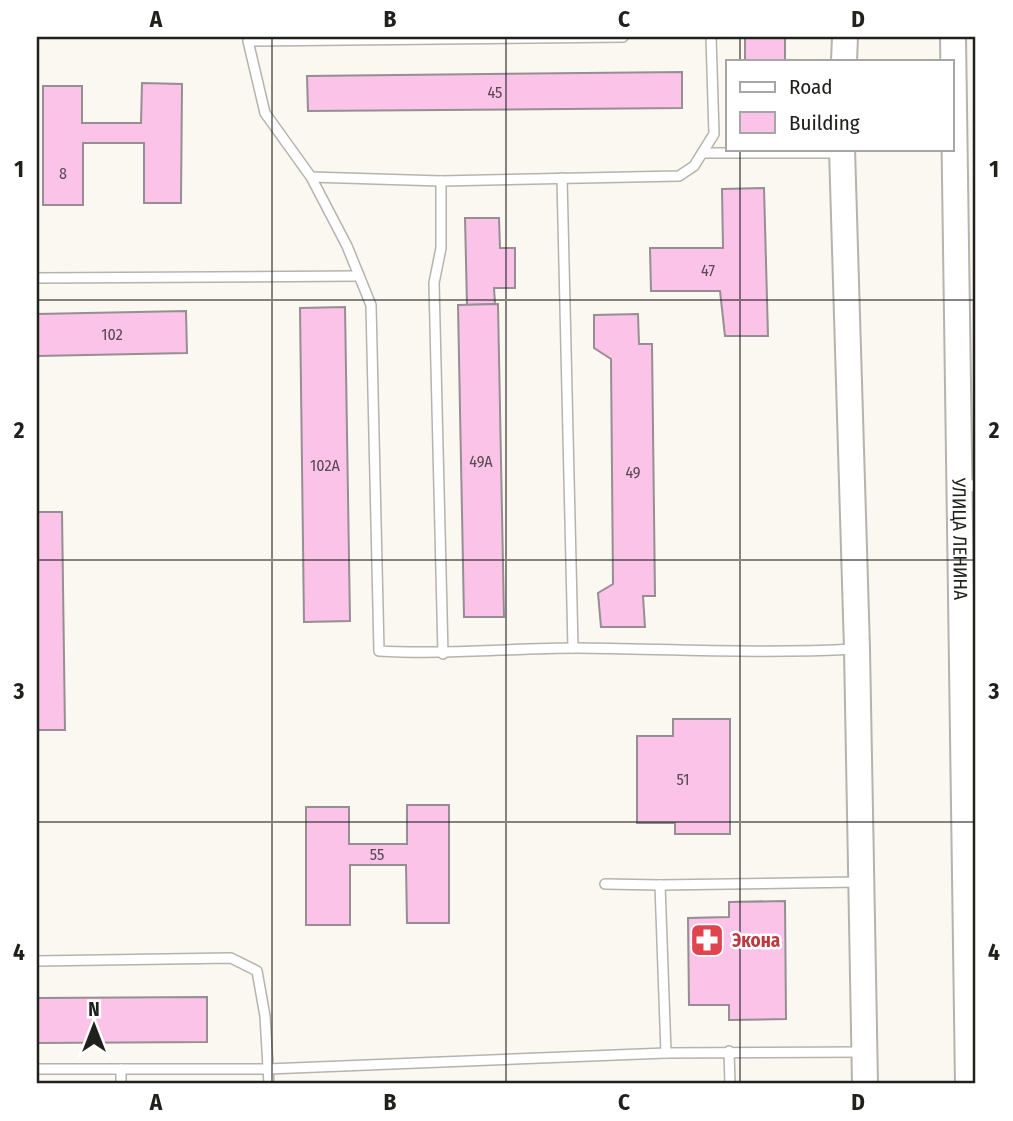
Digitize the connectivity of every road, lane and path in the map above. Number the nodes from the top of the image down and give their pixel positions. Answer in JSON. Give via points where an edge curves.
{"nodes":[{"id":1,"x":623,"y":37,"type":"edge"},
{"id":2,"x":711,"y":37,"type":"edge"},
{"id":3,"x":845,"y":37,"type":"edge"},
{"id":4,"x":953,"y":37,"type":"edge"},
{"id":5,"x":247,"y":39,"type":"edge"},
{"id":6,"x":844,"y":60,"type":"edge"},
{"id":7,"x":954,"y":60,"type":"edge"},
{"id":8,"x":954,"y":69,"type":"edge"},
{"id":9,"x":842,"y":151,"type":"edge"},
{"id":10,"x":705,"y":153,"type":"junction"},
{"id":11,"x":311,"y":177,"type":"junction"},
{"id":12,"x":562,"y":178,"type":"junction"},
{"id":13,"x":441,"y":181,"type":"junction"},
{"id":14,"x":359,"y":276,"type":"junction"},
{"id":15,"x":37,"y":278,"type":"edge"},
{"id":16,"x":967,"y":489,"type":"edge"},
{"id":17,"x":968,"y":613,"type":"edge"},
{"id":18,"x":573,"y":648,"type":"junction"},
{"id":19,"x":857,"y":649,"type":"junction"},
{"id":20,"x":443,"y":654,"type":"junction"},
{"id":21,"x":861,"y":882,"type":"junction"},
{"id":22,"x":605,"y":884,"type":"dead end"},
{"id":23,"x":660,"y":885,"type":"junction"},
{"id":24,"x":37,"y":961,"type":"edge"},
{"id":25,"x":729,"y":1051,"type":"junction"},
{"id":26,"x":864,"y":1052,"type":"junction"},
{"id":27,"x":666,"y":1053,"type":"junction"},
{"id":28,"x":37,"y":1069,"type":"edge"},
{"id":29,"x":121,"y":1069,"type":"junction"},
{"id":30,"x":268,"y":1069,"type":"junction"},
{"id":31,"x":121,"y":1084,"type":"edge"},
{"id":32,"x":269,"y":1084,"type":"edge"},
{"id":33,"x":730,"y":1084,"type":"edge"},
{"id":34,"x":865,"y":1084,"type":"edge"},
{"id":35,"x":968,"y":1084,"type":"edge"}],
"edges":[{"from":1,"to":5,"type":"lane"},
{"from":2,"to":10,"type":"lane","via":[[714,134]]},
{"from":3,"to":6,"type":"street"},
{"from":4,"to":7,"type":"street","name":"УЛИЦА ЛЕНИНА"},
{"from":5,"to":11,"type":"lane","via":[[265,113]]},
{"from":8,"to":16,"type":"street","name":"УЛИЦА ЛЕНИНА"},
{"from":9,"to":10,"type":"lane"},
{"from":9,"to":19,"type":"street"},
{"from":10,"to":12,"type":"lane","via":[[680,176]]},
{"from":11,"to":13,"type":"lane"},
{"from":11,"to":14,"type":"lane"},
{"from":12,"to":13,"type":"lane"},
{"from":12,"to":18,"type":"lane"},
{"from":13,"to":20,"type":"lane","via":[[441,248],[434,283]]},
{"from":14,"to":15,"type":"lane"},
{"from":14,"to":20,"type":"lane","via":[[371,305],[379,652]]},
{"from":16,"to":17,"type":"street","name":"УЛИЦА ЛЕНИНА"},
{"from":17,"to":35,"type":"street","name":"УЛИЦА ЛЕНИНА"},
{"from":18,"to":19,"type":"lane"},
{"from":18,"to":20,"type":"lane"},
{"from":19,"to":21,"type":"street"},
{"from":21,"to":23,"type":"lane"},
{"from":21,"to":26,"type":"street"},
{"from":22,"to":23,"type":"lane"},
{"from":23,"to":27,"type":"lane"},
{"from":24,"to":30,"type":"lane","via":[[231,958],[257,971]]},
{"from":25,"to":26,"type":"lane"},
{"from":25,"to":27,"type":"lane"},
{"from":25,"to":33,"type":"lane"},
{"from":26,"to":34,"type":"street"},
{"from":27,"to":30,"type":"lane"},
{"from":28,"to":29,"type":"lane"},
{"from":29,"to":30,"type":"lane"},
{"from":29,"to":31,"type":"lane"},
{"from":30,"to":32,"type":"lane"}]}
